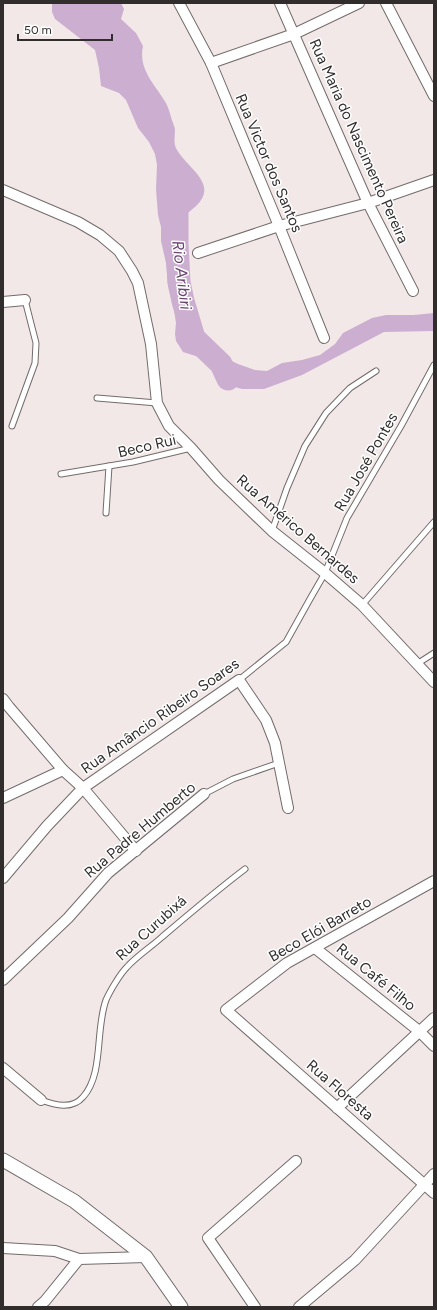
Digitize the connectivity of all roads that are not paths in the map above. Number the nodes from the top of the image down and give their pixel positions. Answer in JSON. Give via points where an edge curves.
{"nodes":[{"id":1,"x":179,"y":3,"type":"edge"},
{"id":2,"x":280,"y":3,"type":"edge"},
{"id":3,"x":359,"y":3,"type":"edge"},
{"id":4,"x":386,"y":3,"type":"edge"},
{"id":5,"x":294,"y":34,"type":"junction"},
{"id":6,"x":211,"y":63,"type":"junction"},
{"id":7,"x":434,"y":96,"type":"edge"},
{"id":8,"x":434,"y":180,"type":"edge"},
{"id":9,"x":3,"y":190,"type":"edge"},
{"id":10,"x":368,"y":203,"type":"junction"},
{"id":11,"x":280,"y":226,"type":"junction"},
{"id":12,"x":198,"y":253,"type":"dead end"},
{"id":13,"x":412,"y":291,"type":"dead end"},
{"id":14,"x":25,"y":300,"type":"joint"},
{"id":15,"x":3,"y":302,"type":"edge"},
{"id":16,"x":324,"y":338,"type":"dead end"},
{"id":17,"x":434,"y":366,"type":"edge"},
{"id":18,"x":376,"y":372,"type":"dead end"},
{"id":19,"x":97,"y":398,"type":"dead end"},
{"id":20,"x":157,"y":403,"type":"junction"},
{"id":21,"x":12,"y":426,"type":"dead end"},
{"id":22,"x":191,"y":448,"type":"junction"},
{"id":23,"x":109,"y":466,"type":"junction"},
{"id":24,"x":61,"y":474,"type":"dead end"},
{"id":25,"x":106,"y":513,"type":"dead end"},
{"id":26,"x":434,"y":522,"type":"edge"},
{"id":27,"x":272,"y":531,"type":"junction"},
{"id":28,"x":326,"y":573,"type":"junction"},
{"id":29,"x":362,"y":605,"type":"junction"},
{"id":30,"x":434,"y":652,"type":"edge"},
{"id":31,"x":417,"y":664,"type":"junction"},
{"id":32,"x":239,"y":680,"type":"junction"},
{"id":33,"x":434,"y":682,"type":"edge"},
{"id":34,"x":5,"y":705,"type":"edge"},
{"id":35,"x":279,"y":763,"type":"junction"},
{"id":36,"x":63,"y":770,"type":"junction"},
{"id":37,"x":83,"y":788,"type":"junction"},
{"id":38,"x":204,"y":794,"type":"joint"},
{"id":39,"x":3,"y":798,"type":"edge"},
{"id":40,"x":288,"y":808,"type":"dead end"},
{"id":41,"x":136,"y":851,"type":"junction"},
{"id":42,"x":245,"y":869,"type":"dead end"},
{"id":43,"x":3,"y":878,"type":"edge"},
{"id":44,"x":434,"y":881,"type":"edge"},
{"id":45,"x":316,"y":948,"type":"junction"},
{"id":46,"x":3,"y":980,"type":"edge"},
{"id":47,"x":226,"y":1010,"type":"joint"},
{"id":48,"x":434,"y":1018,"type":"edge"},
{"id":49,"x":419,"y":1031,"type":"junction"},
{"id":50,"x":434,"y":1046,"type":"edge"},
{"id":51,"x":3,"y":1068,"type":"edge"},
{"id":52,"x":41,"y":1100,"type":"joint"},
{"id":53,"x":337,"y":1108,"type":"junction"},
{"id":54,"x":3,"y":1160,"type":"edge"},
{"id":55,"x":296,"y":1161,"type":"dead end"},
{"id":56,"x":434,"y":1174,"type":"edge"},
{"id":57,"x":424,"y":1184,"type":"junction"},
{"id":58,"x":434,"y":1193,"type":"edge"},
{"id":59,"x":3,"y":1248,"type":"edge"},
{"id":60,"x":146,"y":1257,"type":"junction"},
{"id":61,"x":79,"y":1259,"type":"junction"},
{"id":62,"x":38,"y":1307,"type":"edge"},
{"id":63,"x":181,"y":1307,"type":"edge"},
{"id":64,"x":255,"y":1307,"type":"edge"},
{"id":65,"x":299,"y":1307,"type":"edge"}],
"edges":[{"from":1,"to":6,"type":"street","name":"Rua Victor dos Santos"},
{"from":2,"to":5,"type":"street","name":"Rua Maria do Nascimento Pereira"},
{"from":3,"to":5,"type":"street"},
{"from":4,"to":7,"type":"street"},
{"from":5,"to":6,"type":"street"},
{"from":5,"to":10,"type":"street","name":"Rua Maria do Nascimento Pereira"},
{"from":6,"to":11,"type":"street","name":"Rua Victor dos Santos"},
{"from":8,"to":10,"type":"street"},
{"from":9,"to":20,"type":"street","name":"Rua Américo Bernardes","via":[[78,222],[100,235],[119,251],[138,283],[151,344]]},
{"from":10,"to":11,"type":"street"},
{"from":10,"to":13,"type":"street","name":"Rua Maria do Nascimento Pereira"},
{"from":11,"to":12,"type":"street"},
{"from":11,"to":16,"type":"street","name":"Rua Victor dos Santos"},
{"from":14,"to":15,"type":"street"},
{"from":14,"to":21,"type":"lane","via":[[36,343],[35,363]]},
{"from":17,"to":28,"type":"lane","name":"Rua José Pontes","via":[[347,518]]},
{"from":18,"to":27,"type":"lane","via":[[350,388],[326,413],[305,446]]},
{"from":19,"to":20,"type":"lane"},
{"from":20,"to":22,"type":"street","name":"Rua Américo Bernardes","via":[[169,426]]},
{"from":22,"to":23,"type":"lane","name":"Beco Rui"},
{"from":22,"to":27,"type":"street","name":"Rua Américo Bernardes","via":[[219,480]]},
{"from":23,"to":24,"type":"lane","name":"Beco Rui"},
{"from":23,"to":25,"type":"lane","name":"Beco Rui"},
{"from":26,"to":29,"type":"lane"},
{"from":27,"to":28,"type":"street","name":"Rua Américo Bernardes"},
{"from":28,"to":29,"type":"street","name":"Rua Américo Bernardes"},
{"from":28,"to":32,"type":"lane","name":"Rua Amâncio Ribeiro Soares","via":[[286,642]]},
{"from":29,"to":31,"type":"street","name":"Rua Américo Bernardes"},
{"from":30,"to":31,"type":"lane"},
{"from":31,"to":33,"type":"street","name":"Rua Américo Bernardes"},
{"from":32,"to":35,"type":"street","via":[[266,720]]},
{"from":32,"to":37,"type":"street","name":"Rua Amâncio Ribeiro Soares"},
{"from":34,"to":36,"type":"street"},
{"from":35,"to":38,"type":"lane","name":"Rua Padre Humberto","via":[[233,778]]},
{"from":35,"to":40,"type":"street"},
{"from":36,"to":37,"type":"street"},
{"from":36,"to":39,"type":"street"},
{"from":37,"to":41,"type":"street"},
{"from":37,"to":43,"type":"street","name":"Rua Amâncio Ribeiro Soares"},
{"from":38,"to":41,"type":"street","name":"Rua Padre Humberto"},
{"from":41,"to":46,"type":"street","name":"Rua Padre Humberto","via":[[108,873],[68,918]]},
{"from":42,"to":52,"type":"lane","name":"Rua Curubixá","via":[[127,967],[107,1000],[99,1033],[97,1065],[93,1079],[82,1098],[72,1105],[56,1105]]},
{"from":44,"to":45,"type":"street","name":"Beco Elói Barreto"},
{"from":45,"to":47,"type":"street","name":"Beco Elói Barreto","via":[[287,963]]},
{"from":45,"to":49,"type":"street","name":"Rua Café Filho"},
{"from":47,"to":53,"type":"street","name":"Rua Floresta"},
{"from":48,"to":49,"type":"street"},
{"from":49,"to":50,"type":"street","name":"Rua Café Filho"},
{"from":49,"to":53,"type":"street"},
{"from":51,"to":52,"type":"street"},
{"from":53,"to":57,"type":"street","name":"Rua Floresta"},
{"from":54,"to":60,"type":"street","via":[[74,1201]]},
{"from":55,"to":64,"type":"street","via":[[208,1238]]},
{"from":56,"to":57,"type":"street"},
{"from":57,"to":58,"type":"street","name":"Rua Floresta"},
{"from":57,"to":65,"type":"street","via":[[355,1260]]},
{"from":59,"to":61,"type":"street","via":[[55,1251]]},
{"from":60,"to":61,"type":"street"},
{"from":60,"to":63,"type":"street"},
{"from":61,"to":62,"type":"street"}]}
